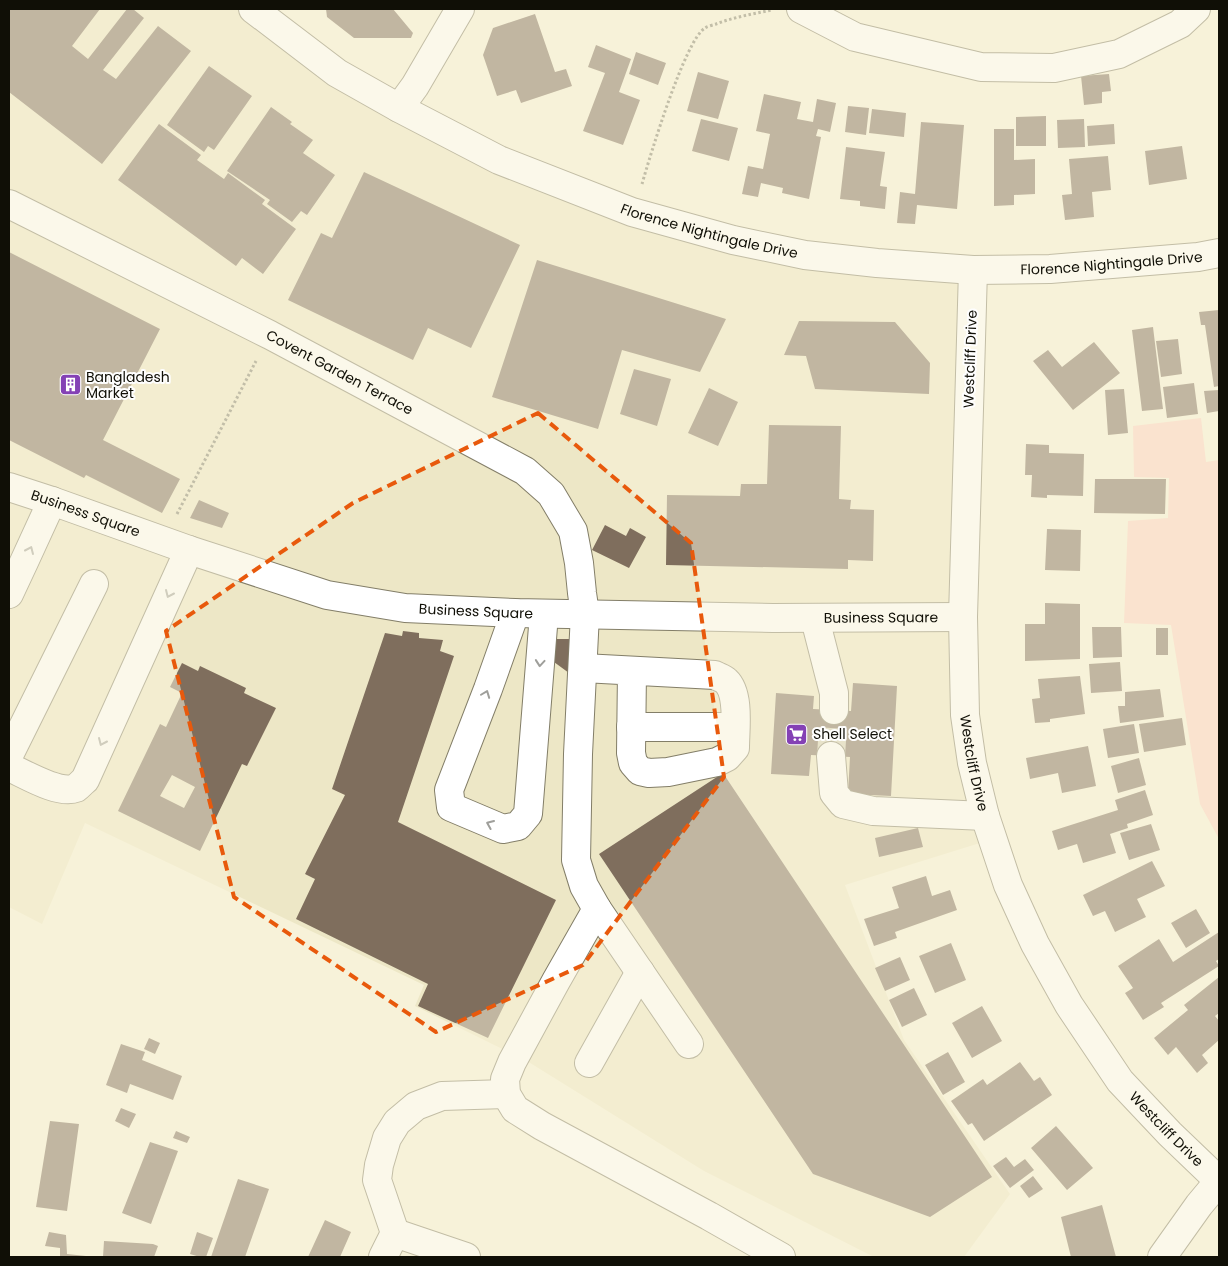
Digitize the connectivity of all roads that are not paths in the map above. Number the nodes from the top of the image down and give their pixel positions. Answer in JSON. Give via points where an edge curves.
{"nodes":[{"id":1,"x":253,"y":9,"type":"edge"},
{"id":2,"x":460,"y":9,"type":"edge"},
{"id":3,"x":801,"y":9,"type":"edge"},
{"id":4,"x":1196,"y":9,"type":"edge"},
{"id":5,"x":399,"y":108,"type":"junction"},
{"id":6,"x":9,"y":204,"type":"edge"},
{"id":7,"x":1219,"y":253,"type":"edge"},
{"id":8,"x":973,"y":270,"type":"junction"},
{"id":9,"x":9,"y":487,"type":"edge"},
{"id":10,"x":52,"y":500,"type":"junction"},
{"id":11,"x":189,"y":550,"type":"junction"},
{"id":12,"x":94,"y":584,"type":"dead end"},
{"id":13,"x":9,"y":594,"type":"edge"},
{"id":14,"x":515,"y":613,"type":"junction"},
{"id":15,"x":544,"y":614,"type":"junction"},
{"id":16,"x":585,"y":614,"type":"junction"},
{"id":17,"x":963,"y":617,"type":"junction"},
{"id":18,"x":815,"y":619,"type":"junction"},
{"id":19,"x":583,"y":668,"type":"junction"},
{"id":20,"x":632,"y":671,"type":"junction"},
{"id":21,"x":834,"y":710,"type":"tunnel mouth"},
{"id":22,"x":631,"y":727,"type":"junction"},
{"id":23,"x":735,"y":727,"type":"junction"},
{"id":24,"x":9,"y":755,"type":"edge"},
{"id":25,"x":831,"y":756,"type":"tunnel mouth"},
{"id":26,"x":9,"y":766,"type":"edge"},
{"id":27,"x":985,"y":816,"type":"junction"},
{"id":28,"x":597,"y":909,"type":"junction"},
{"id":29,"x":640,"y":972,"type":"junction"},
{"id":30,"x":689,"y":1044,"type":"dead end"},
{"id":31,"x":589,"y":1063,"type":"dead end"},
{"id":32,"x":506,"y":1094,"type":"junction"},
{"id":33,"x":1219,"y":1181,"type":"edge"},
{"id":34,"x":389,"y":1245,"type":"edge"},
{"id":35,"x":466,"y":1257,"type":"edge"},
{"id":36,"x":781,"y":1257,"type":"edge"},
{"id":37,"x":1162,"y":1257,"type":"edge"}],
"edges":[{"from":1,"to":5,"type":"street","name":"Florence Nightingale Drive","via":[[337,73]]},
{"from":2,"to":5,"type":"street"},
{"from":3,"to":4,"type":"street","via":[[856,37],[981,67],[1054,68],[1119,54],[1180,24]]},
{"from":5,"to":8,"type":"street","name":"Florence Nightingale Drive","via":[[498,160],[632,212],[733,240],[805,255],[877,264]]},
{"from":6,"to":16,"type":"street","name":"Covent Garden Terrace","via":[[270,335],[525,471],[551,494],[573,532]]},
{"from":7,"to":8,"type":"street","name":"Florence Nightingale Drive","via":[[1050,269]]},
{"from":8,"to":17,"type":"street","name":"Westcliff Drive"},
{"from":9,"to":10,"type":"street","name":"Business Square"},
{"from":10,"to":11,"type":"street","name":"Business Square"},
{"from":13,"to":10,"type":"street","one_way":true},
{"from":11,"to":14,"type":"street","name":"Business Square","via":[[328,595],[405,608]]},
{"from":11,"to":26,"type":"street","one_way":true,"via":[[84,780],[76,788],[62,789]]},
{"from":12,"to":24,"type":"street"},
{"from":14,"to":15,"type":"street","name":"Business Square"},
{"from":15,"to":14,"type":"street","one_way":true,"via":[[528,814],[518,826],[504,829],[451,807],[449,790]]},
{"from":15,"to":16,"type":"street","name":"Business Square"},
{"from":16,"to":18,"type":"street","name":"Business Square"},
{"from":16,"to":19,"type":"street","name":"Covent Garden Terrace"},
{"from":17,"to":18,"type":"street","name":"Business Square"},
{"from":17,"to":27,"type":"street","name":"Westcliff Drive","via":[[966,715],[972,763]]},
{"from":18,"to":21,"type":"street","via":[[834,693]]},
{"from":19,"to":20,"type":"street"},
{"from":19,"to":28,"type":"street","name":"Covent Garden Terrace","via":[[576,860],[584,886]]},
{"from":20,"to":22,"type":"street"},
{"from":20,"to":23,"type":"street","via":[[715,675],[725,680],[732,689]]},
{"from":22,"to":23,"type":"street"},
{"from":22,"to":23,"type":"street","via":[[633,763],[640,771],[649,773],[717,762],[727,757],[735,748]]},
{"from":25,"to":27,"type":"street","via":[[834,793],[843,804],[873,811]]},
{"from":27,"to":33,"type":"street","name":"Westcliff Drive","via":[[1008,884],[1035,944],[1069,1005],[1120,1081]]},
{"from":28,"to":29,"type":"street","name":"Covent Garden Terrace"},
{"from":28,"to":32,"type":"street","via":[[512,1062],[505,1079]]},
{"from":29,"to":30,"type":"street","name":"Covent Garden Terrace"},
{"from":29,"to":31,"type":"street"},
{"from":32,"to":34,"type":"street","via":[[442,1096],[416,1106],[397,1122],[387,1138],[377,1180]]},
{"from":32,"to":36,"type":"street","via":[[515,1109],[542,1126]]},
{"from":33,"to":37,"type":"street"},
{"from":34,"to":35,"type":"street"}]}
